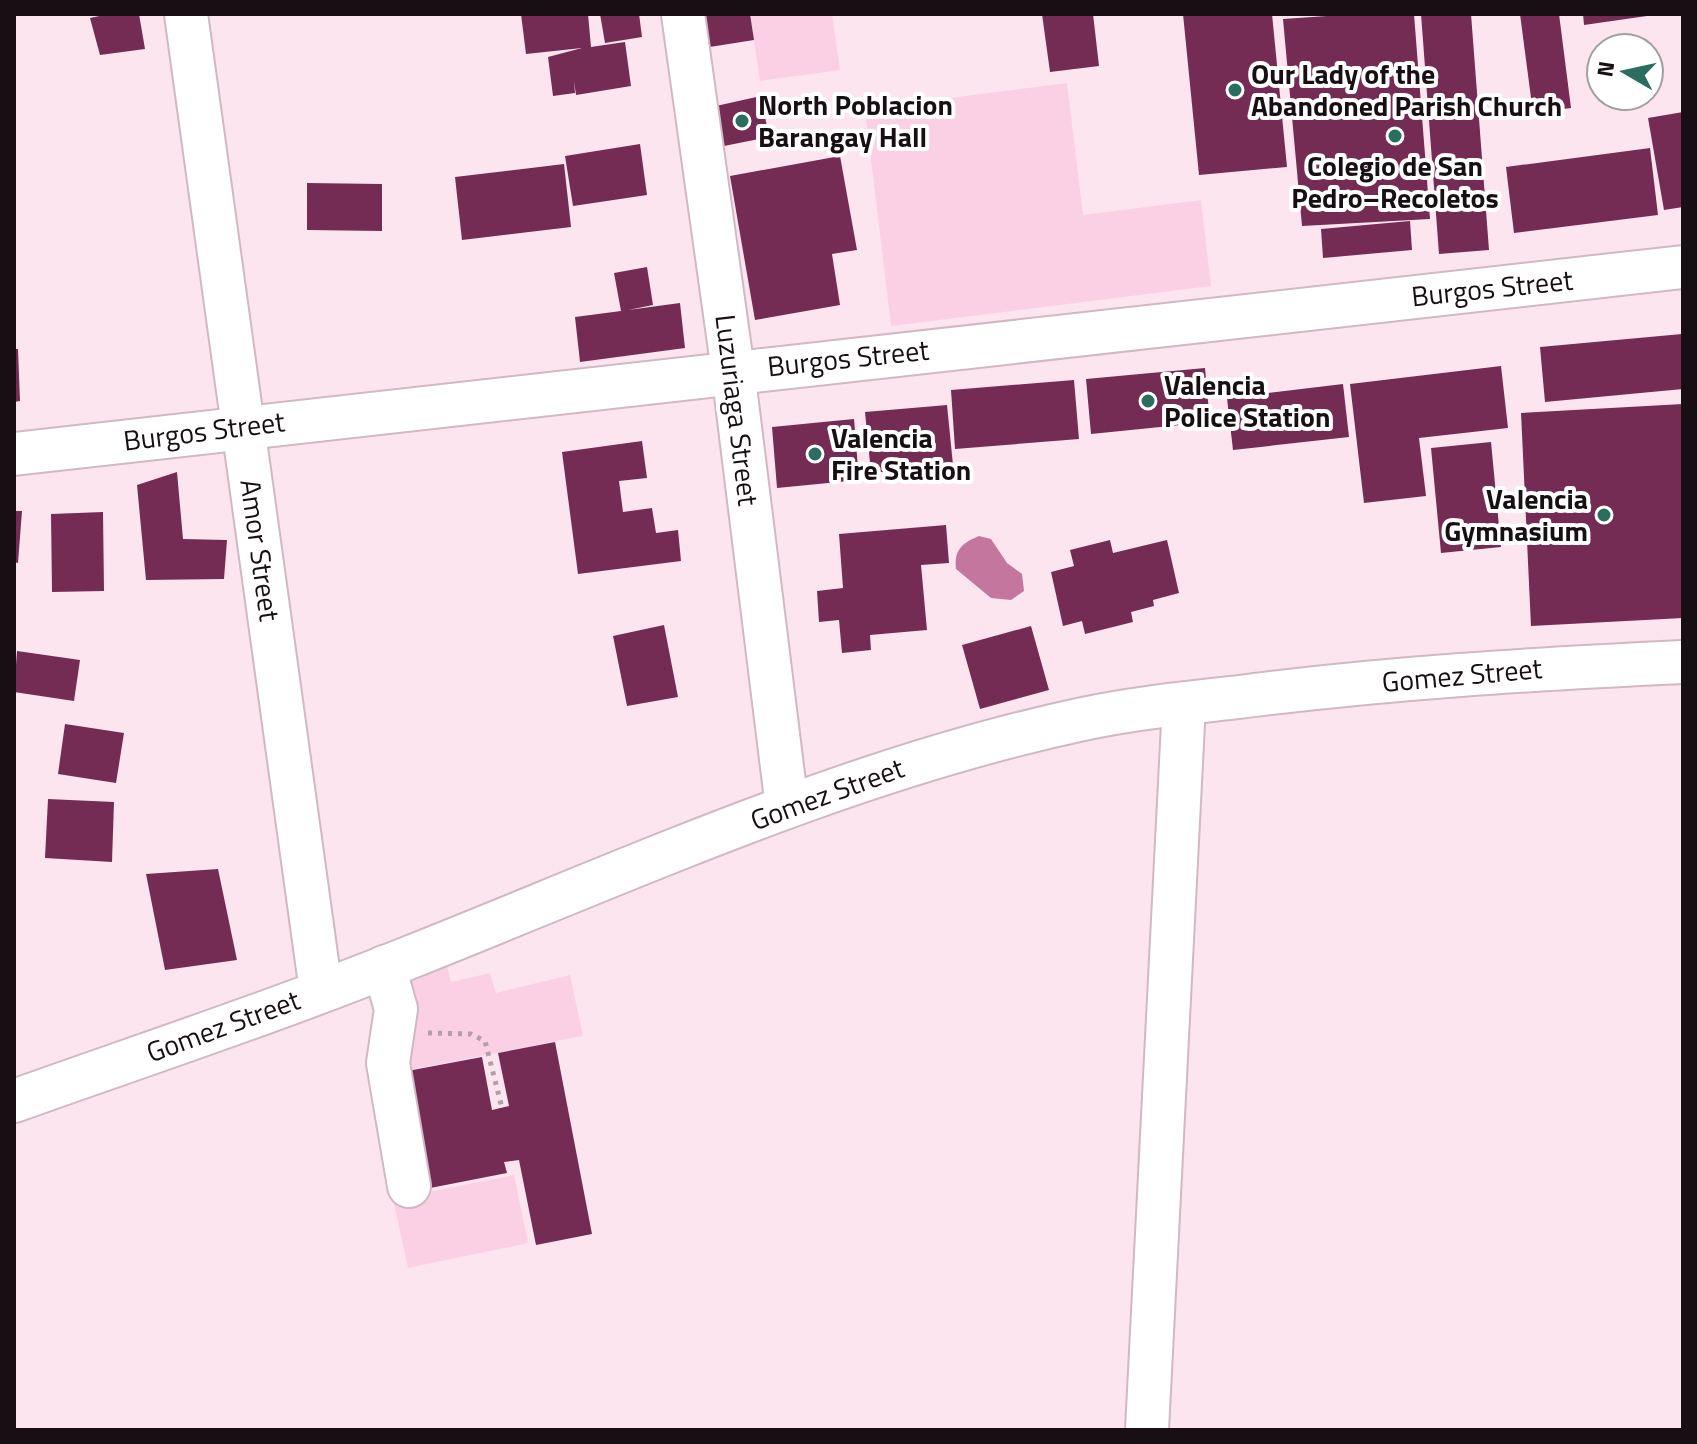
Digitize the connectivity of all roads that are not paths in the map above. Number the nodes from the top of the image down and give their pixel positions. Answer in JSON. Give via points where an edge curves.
{"nodes":[{"id":1,"x":186,"y":14,"type":"edge"},
{"id":2,"x":683,"y":14,"type":"edge"},
{"id":3,"x":1683,"y":267,"type":"edge"},
{"id":4,"x":733,"y":371,"type":"junction"},
{"id":5,"x":243,"y":426,"type":"junction"},
{"id":6,"x":14,"y":454,"type":"edge"},
{"id":7,"x":1683,"y":662,"type":"edge"},
{"id":8,"x":1184,"y":704,"type":"junction"},
{"id":9,"x":787,"y":807,"type":"junction"},
{"id":10,"x":384,"y":967,"type":"junction"},
{"id":11,"x":321,"y":991,"type":"junction"},
{"id":12,"x":14,"y":1101,"type":"edge"},
{"id":13,"x":409,"y":1186,"type":"dead end"},
{"id":14,"x":1147,"y":1430,"type":"edge"}],
"edges":[{"from":1,"to":5,"type":"street","name":"Amor Street"},
{"from":2,"to":4,"type":"street","name":"Luzuriaga Street"},
{"from":3,"to":4,"type":"street","name":"Burgos Street"},
{"from":4,"to":5,"type":"street","name":"Burgos Street"},
{"from":4,"to":9,"type":"street","name":"Luzuriaga Street"},
{"from":5,"to":6,"type":"street","name":"Burgos Street"},
{"from":5,"to":11,"type":"street","name":"Amor Street"},
{"from":7,"to":8,"type":"street","name":"Gomez Street","via":[[1450,675]]},
{"from":8,"to":9,"type":"street","name":"Gomez Street","via":[[1085,719],[900,766]]},
{"from":8,"to":14,"type":"street"},
{"from":9,"to":10,"type":"street","name":"Gomez Street"},
{"from":10,"to":11,"type":"street","name":"Gomez Street"},
{"from":10,"to":13,"type":"street","via":[[394,995],[388,1063]]},
{"from":11,"to":12,"type":"street","name":"Gomez Street"}]}
